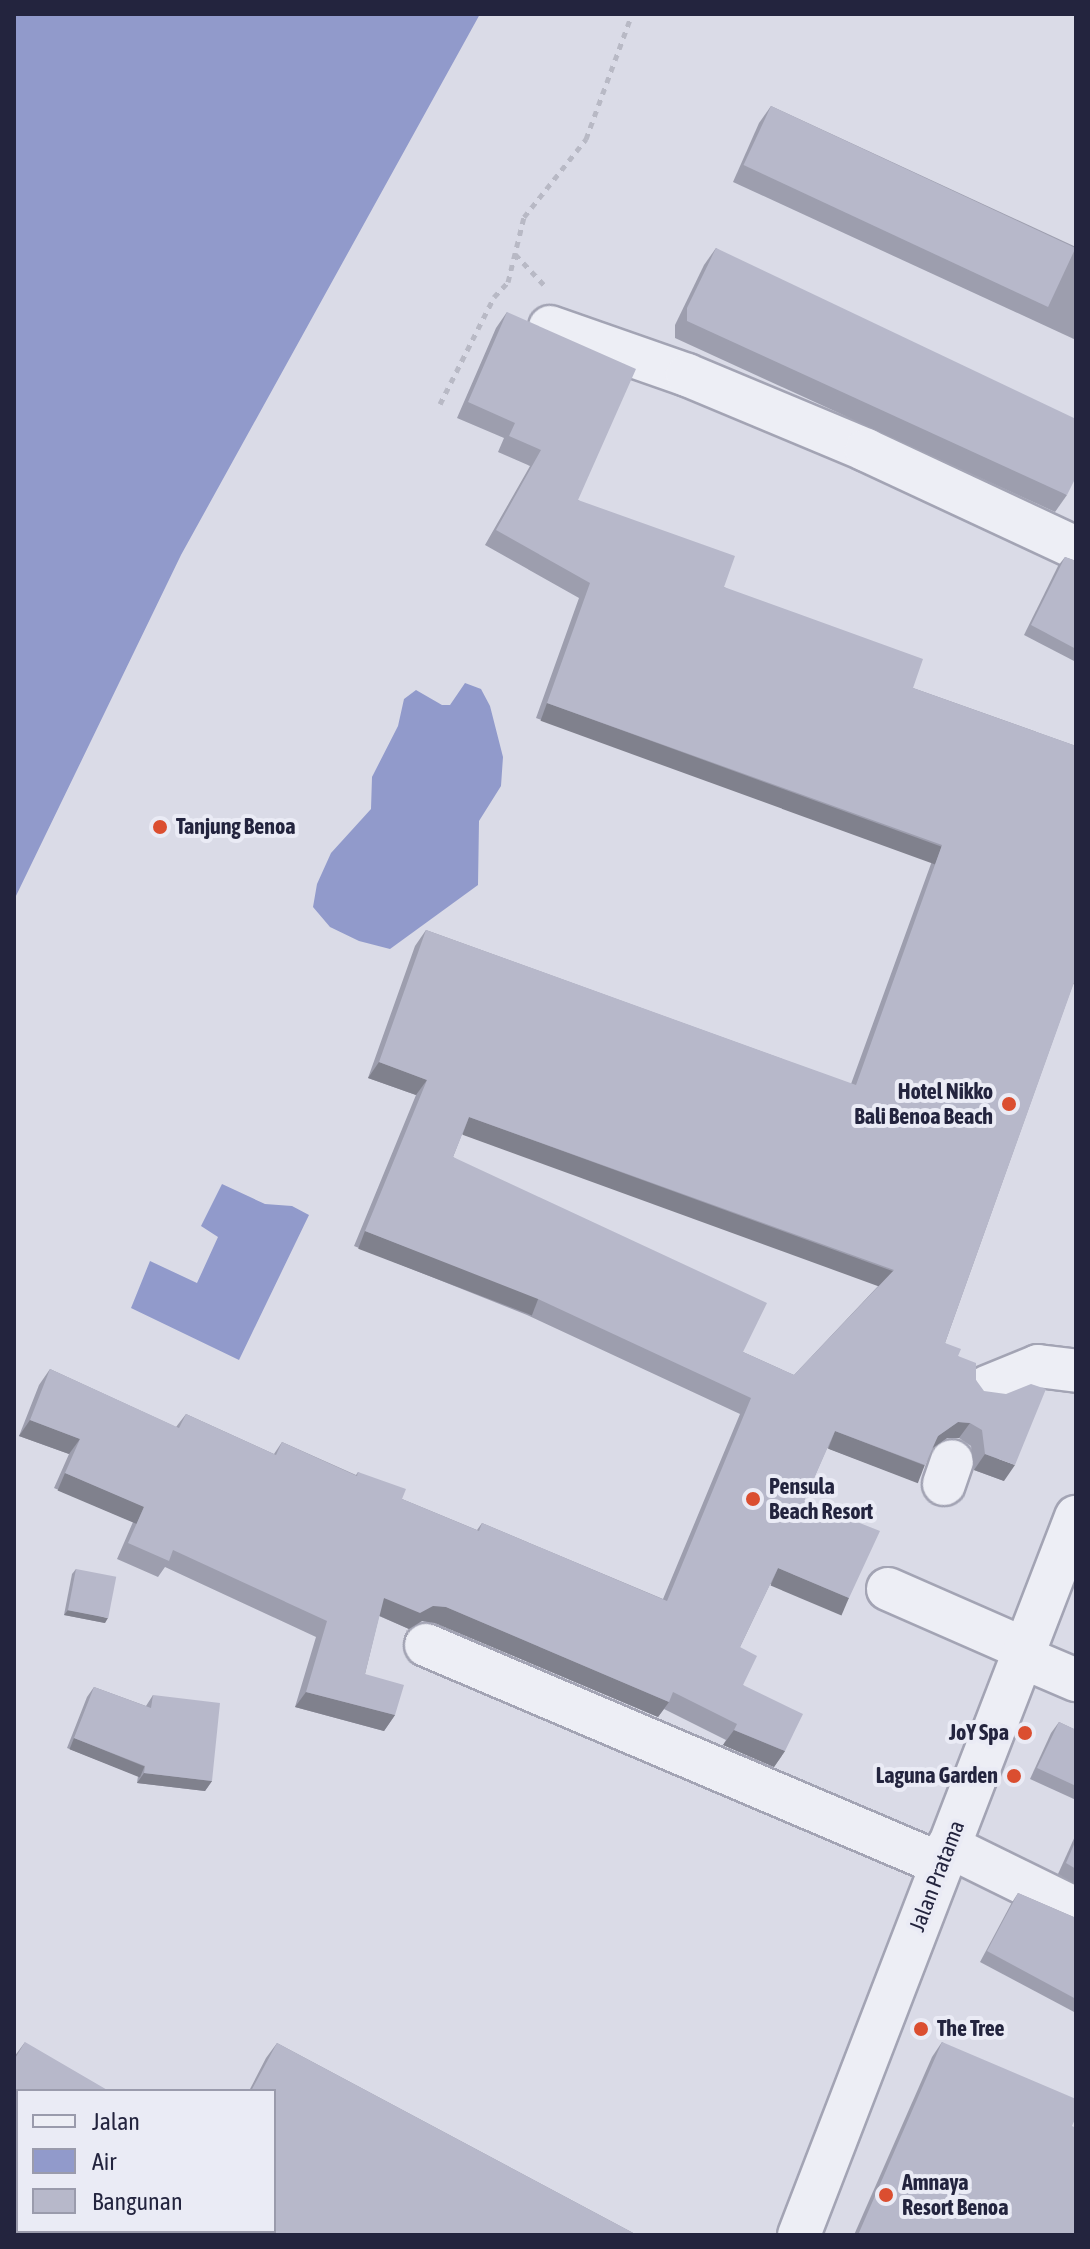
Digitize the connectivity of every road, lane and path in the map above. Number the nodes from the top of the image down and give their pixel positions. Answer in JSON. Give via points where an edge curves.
{"nodes":[{"id":1,"x":632,"y":14,"type":"edge"},
{"id":2,"x":550,"y":327,"type":"edge"},
{"id":3,"x":440,"y":404,"type":"dead end"},
{"id":4,"x":1076,"y":548,"type":"edge"},
{"id":5,"x":1076,"y":1371,"type":"edge"},
{"id":6,"x":987,"y":1387,"type":"dead end"},
{"id":7,"x":1076,"y":1517,"type":"edge"},
{"id":8,"x":888,"y":1589,"type":"dead end"},
{"id":9,"x":426,"y":1645,"type":"edge"},
{"id":10,"x":1023,"y":1653,"type":"junction"},
{"id":11,"x":1076,"y":1680,"type":"edge"},
{"id":12,"x":944,"y":1855,"type":"junction"},
{"id":13,"x":1076,"y":1909,"type":"edge"},
{"id":14,"x":799,"y":2235,"type":"edge"}],
"edges":[{"from":1,"to":3,"type":"path","via":[[586,139],[524,217],[508,282],[494,297]]},
{"from":2,"to":4,"type":"street","via":[[687,375],[825,432]]},
{"from":5,"to":6,"type":"street","via":[[1038,1366]]},
{"from":7,"to":10,"type":"street","name":"Jalan Pratama"},
{"from":8,"to":10,"type":"street"},
{"from":9,"to":12,"type":"street"},
{"from":10,"to":11,"type":"street"},
{"from":10,"to":12,"type":"street","name":"Jalan Pratama"},
{"from":12,"to":13,"type":"street"},
{"from":12,"to":14,"type":"street","name":"Jalan Pratama"}]}
